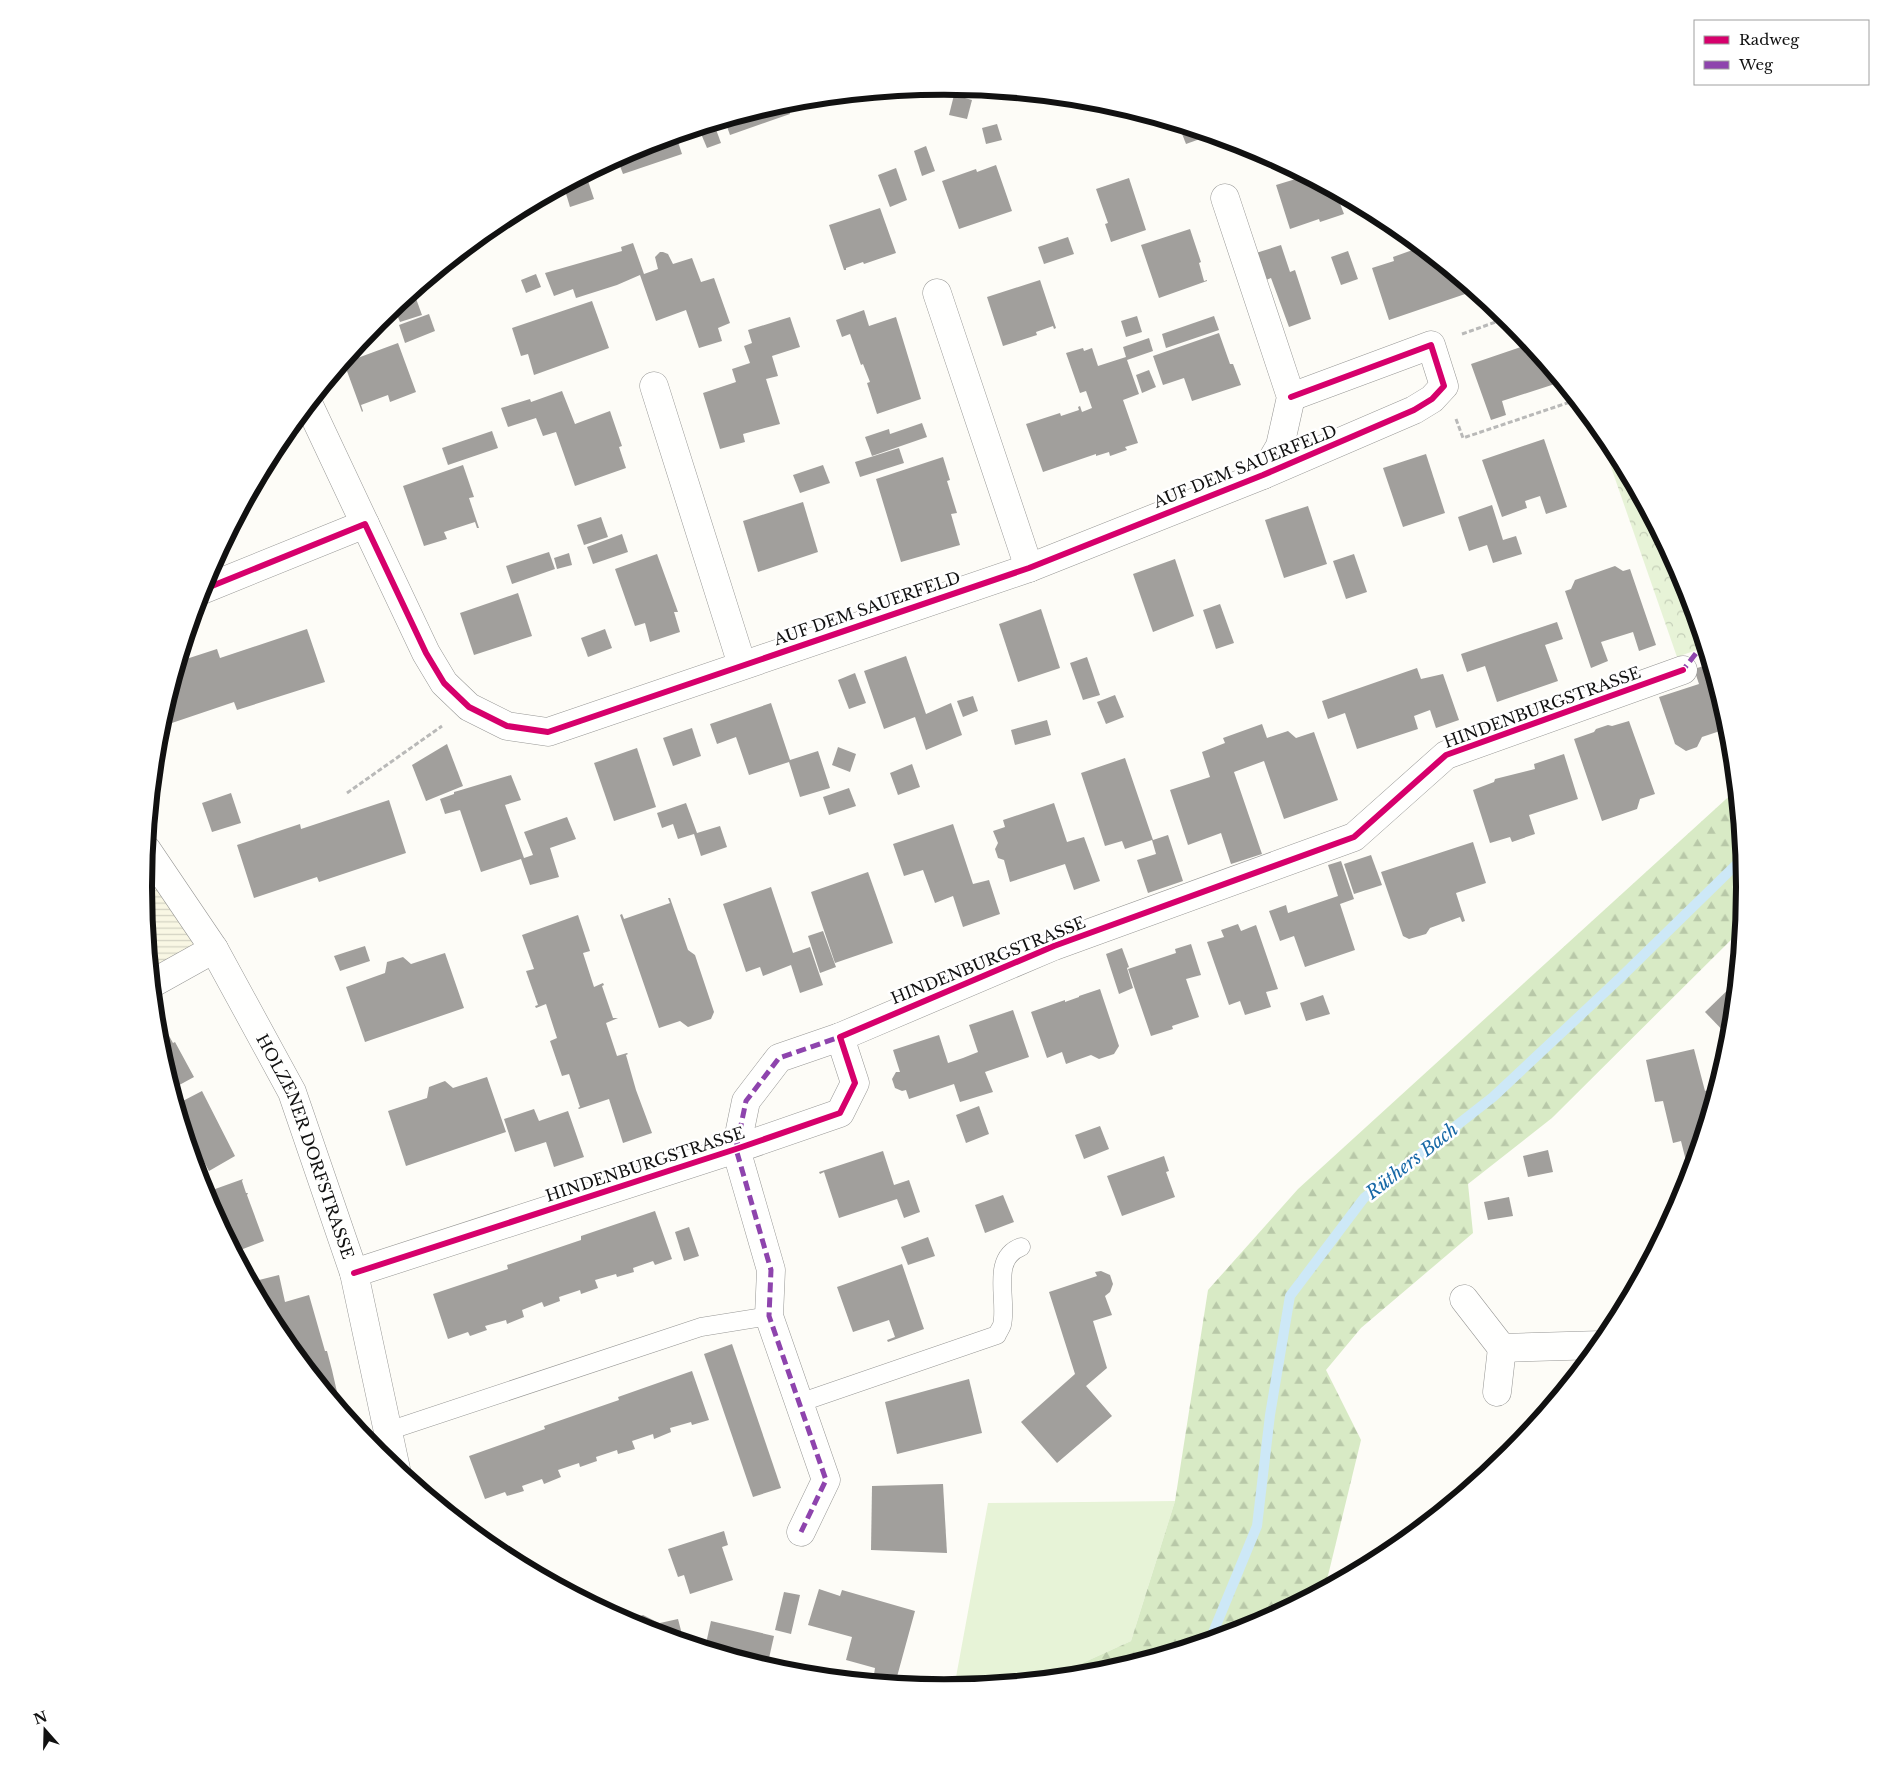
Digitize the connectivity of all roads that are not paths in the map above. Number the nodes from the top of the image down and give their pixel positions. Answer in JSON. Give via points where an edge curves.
{"nodes":[{"id":1,"x":1224,"y":198,"type":"dead end"},
{"id":2,"x":937,"y":293,"type":"dead end"},
{"id":3,"x":654,"y":386,"type":"dead end"},
{"id":4,"x":1291,"y":397,"type":"junction"},
{"id":5,"x":312,"y":411,"type":"edge"},
{"id":6,"x":1263,"y":475,"type":"junction"},
{"id":7,"x":365,"y":524,"type":"junction"},
{"id":8,"x":1028,"y":568,"type":"junction"},
{"id":9,"x":211,"y":586,"type":"edge"},
{"id":10,"x":742,"y":665,"type":"junction"},
{"id":11,"x":1683,"y":670,"type":"dead end"},
{"id":12,"x":153,"y":859,"type":"edge"},
{"id":13,"x":214,"y":949,"type":"junction"},
{"id":14,"x":158,"y":980,"type":"edge"},
{"id":15,"x":840,"y":1037,"type":"junction"},
{"id":16,"x":736,"y":1149,"type":"junction"},
{"id":17,"x":1020,"y":1247,"type":"dead end"},
{"id":18,"x":354,"y":1273,"type":"junction"},
{"id":19,"x":1464,"y":1299,"type":"dead end"},
{"id":20,"x":769,"y":1316,"type":"junction"},
{"id":21,"x":1591,"y":1345,"type":"edge"},
{"id":22,"x":1502,"y":1348,"type":"junction"},
{"id":23,"x":1497,"y":1392,"type":"dead end"},
{"id":24,"x":799,"y":1403,"type":"junction"},
{"id":25,"x":388,"y":1431,"type":"junction"},
{"id":26,"x":393,"y":1457,"type":"edge"},
{"id":27,"x":801,"y":1532,"type":"dead end"}],
"edges":[{"from":1,"to":4,"type":"street"},
{"from":2,"to":8,"type":"street"},
{"from":3,"to":10,"type":"street"},
{"from":4,"to":6,"type":"street","name":"AUF DEM SAUERFELD","via":[[1280,446]]},
{"from":4,"to":6,"type":"street","name":"AUF DEM SAUERFELD","via":[[1431,344],[1444,386],[1432,399],[1414,410]]},
{"from":5,"to":7,"type":"street","name":"AUF DEM SAUERFELD"},
{"from":6,"to":8,"type":"street","name":"AUF DEM SAUERFELD"},
{"from":7,"to":9,"type":"street"},
{"from":7,"to":10,"type":"street","name":"AUF DEM SAUERFELD","via":[[439,676],[469,707],[507,726],[548,732]]},
{"from":8,"to":10,"type":"street","name":"AUF DEM SAUERFELD"},
{"from":11,"to":15,"type":"street","name":"HINDENBURGSTRASSE","via":[[1446,754],[1354,837],[1054,946]]},
{"from":12,"to":13,"type":"street","name":"HOLZENER DORFSTRASSE"},
{"from":13,"to":14,"type":"street"},
{"from":13,"to":18,"type":"street","name":"HOLZENER DORFSTRASSE","via":[[292,1092]]},
{"from":15,"to":16,"type":"street","name":"HINDENBURGSTRASSE","via":[[779,1058],[746,1100]]},
{"from":15,"to":16,"type":"street","name":"HINDENBURGSTRASSE","via":[[855,1083],[840,1113]]},
{"from":16,"to":18,"type":"street","name":"HINDENBURGSTRASSE"},
{"from":16,"to":20,"type":"street","name":"HINDENBURGSTRASSE","via":[[771,1270]]},
{"from":17,"to":24,"type":"lane","via":[[1006,1258],[1002,1272],[1002,1324],[997,1335]]},
{"from":18,"to":25,"type":"street","name":"HOLZENER DORFSTRASSE"},
{"from":19,"to":22,"type":"street"},
{"from":20,"to":24,"type":"street","name":"HINDENBURGSTRASSE"},
{"from":20,"to":25,"type":"lane","via":[[701,1327]]},
{"from":21,"to":22,"type":"street"},
{"from":22,"to":23,"type":"street"},
{"from":24,"to":27,"type":"street","name":"HINDENBURGSTRASSE","via":[[826,1480]]},
{"from":25,"to":26,"type":"street","name":"HOLZENER DORFSTRASSE"}]}
